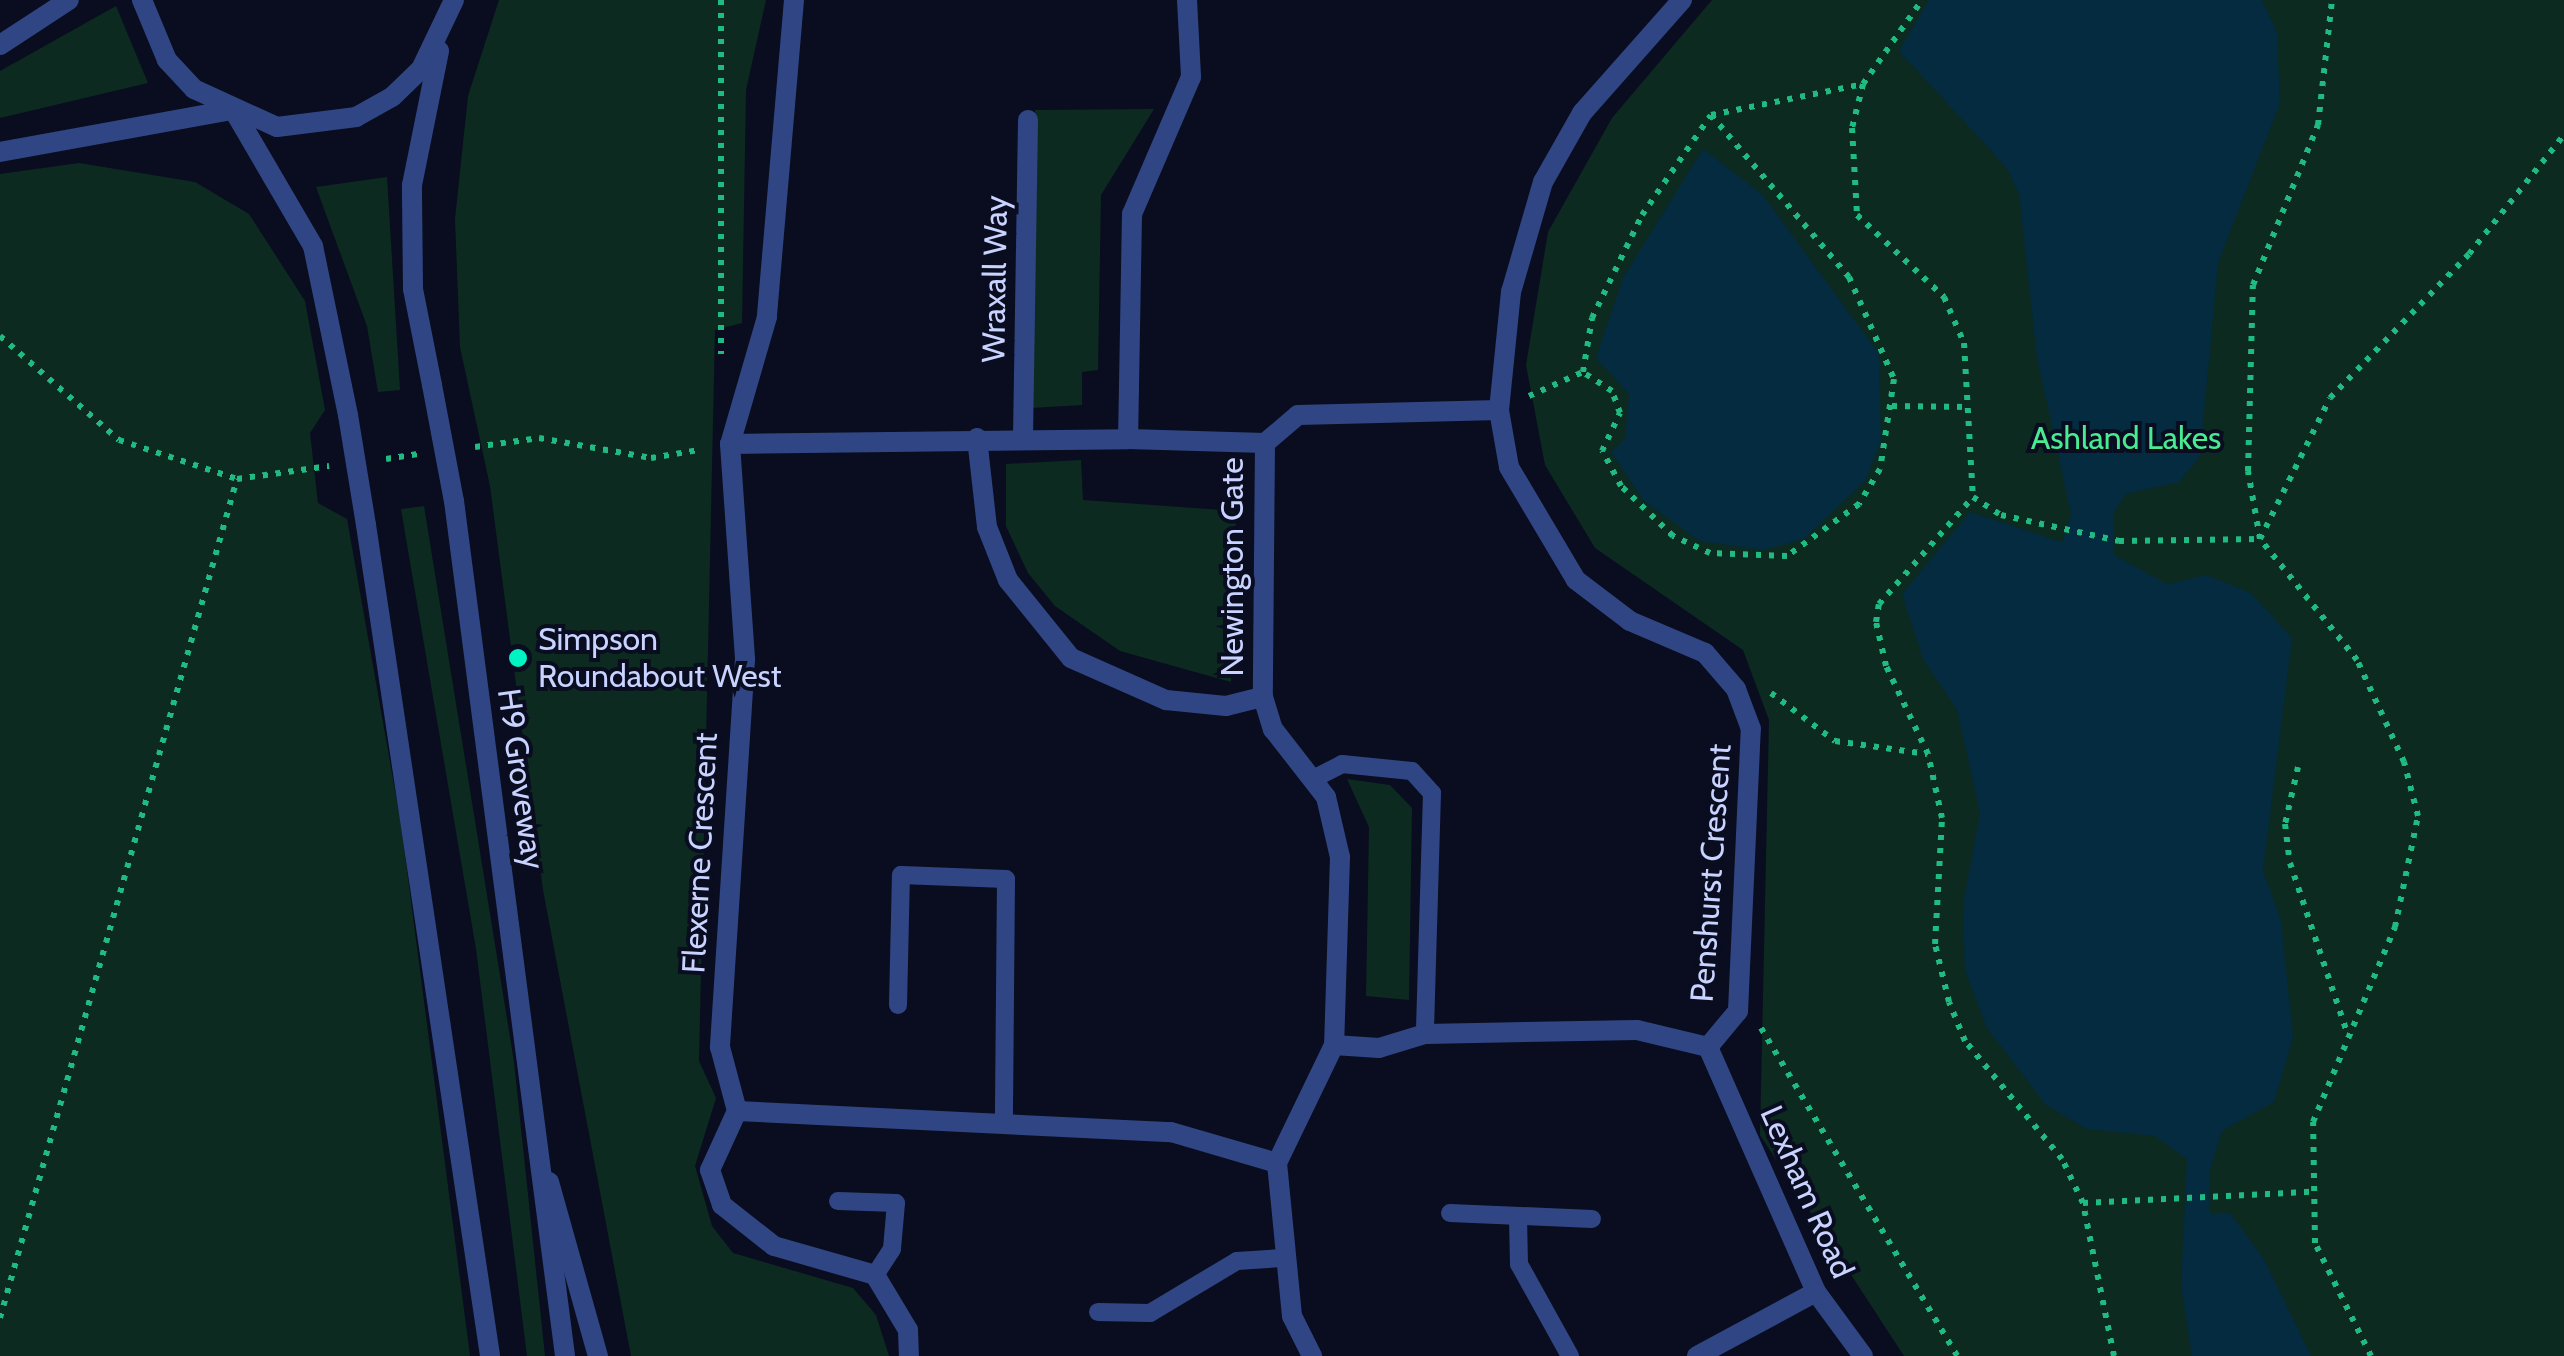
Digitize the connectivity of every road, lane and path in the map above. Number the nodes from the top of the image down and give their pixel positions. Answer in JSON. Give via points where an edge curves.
{"nodes":[{"id":1,"x":69,"y":0,"type":"edge"},
{"id":2,"x":142,"y":0,"type":"edge"},
{"id":3,"x":454,"y":0,"type":"edge"},
{"id":4,"x":794,"y":0,"type":"edge"},
{"id":5,"x":1186,"y":0,"type":"edge"},
{"id":6,"x":1682,"y":0,"type":"edge"},
{"id":7,"x":1922,"y":0,"type":"edge"},
{"id":8,"x":2332,"y":0,"type":"edge"},
{"id":9,"x":721,"y":1,"type":"edge"},
{"id":10,"x":443,"y":34,"type":"junction"},
{"id":11,"x":0,"y":45,"type":"edge"},
{"id":12,"x":1863,"y":84,"type":"junction"},
{"id":13,"x":232,"y":113,"type":"junction"},
{"id":14,"x":1711,"y":115,"type":"junction"},
{"id":15,"x":1028,"y":120,"type":"dead end"},
{"id":16,"x":2564,"y":135,"type":"edge"},
{"id":17,"x":0,"y":152,"type":"edge"},
{"id":18,"x":0,"y":336,"type":"edge"},
{"id":19,"x":721,"y":370,"type":"dead end"},
{"id":20,"x":1583,"y":372,"type":"junction"},
{"id":21,"x":1892,"y":406,"type":"junction"},
{"id":22,"x":1970,"y":407,"type":"junction"},
{"id":23,"x":1499,"y":410,"type":"junction"},
{"id":24,"x":977,"y":438,"type":"junction"},
{"id":25,"x":1023,"y":438,"type":"junction"},
{"id":26,"x":1128,"y":439,"type":"junction"},
{"id":27,"x":1265,"y":442,"type":"junction"},
{"id":28,"x":730,"y":444,"type":"junction"},
{"id":29,"x":464,"y":448,"type":"dead end"},
{"id":30,"x":426,"y":453,"type":"dead end"},
{"id":31,"x":369,"y":461,"type":"dead end"},
{"id":32,"x":350,"y":464,"type":"dead end"},
{"id":33,"x":236,"y":479,"type":"junction"},
{"id":34,"x":1974,"y":497,"type":"junction"},
{"id":35,"x":2260,"y":539,"type":"junction"},
{"id":36,"x":1736,"y":689,"type":"junction"},
{"id":37,"x":1263,"y":696,"type":"junction"},
{"id":38,"x":1928,"y":754,"type":"junction"},
{"id":39,"x":2298,"y":768,"type":"dead end"},
{"id":40,"x":1312,"y":779,"type":"junction"},
{"id":41,"x":898,"y":1006,"type":"dead end"},
{"id":42,"x":1738,"y":1011,"type":"junction"},
{"id":43,"x":1425,"y":1034,"type":"junction"},
{"id":44,"x":2348,"y":1037,"type":"junction"},
{"id":45,"x":1334,"y":1046,"type":"junction"},
{"id":46,"x":1708,"y":1047,"type":"junction"},
{"id":47,"x":737,"y":1111,"type":"junction"},
{"id":48,"x":1004,"y":1120,"type":"junction"},
{"id":49,"x":541,"y":1156,"type":"junction"},
{"id":50,"x":1276,"y":1163,"type":"junction"},
{"id":51,"x":2311,"y":1192,"type":"junction"},
{"id":52,"x":838,"y":1202,"type":"dead end"},
{"id":53,"x":2083,"y":1202,"type":"junction"},
{"id":54,"x":1450,"y":1213,"type":"dead end"},
{"id":55,"x":1518,"y":1217,"type":"junction"},
{"id":56,"x":1592,"y":1219,"type":"dead end"},
{"id":57,"x":1282,"y":1258,"type":"junction"},
{"id":58,"x":875,"y":1275,"type":"junction"},
{"id":59,"x":1816,"y":1292,"type":"junction"},
{"id":60,"x":1098,"y":1312,"type":"dead end"},
{"id":61,"x":0,"y":1318,"type":"edge"},
{"id":62,"x":490,"y":1356,"type":"edge"},
{"id":63,"x":565,"y":1356,"type":"edge"},
{"id":64,"x":598,"y":1356,"type":"edge"},
{"id":65,"x":909,"y":1356,"type":"edge"},
{"id":66,"x":1312,"y":1356,"type":"edge"},
{"id":67,"x":1570,"y":1356,"type":"edge"},
{"id":68,"x":1697,"y":1356,"type":"edge"},
{"id":69,"x":1863,"y":1356,"type":"edge"},
{"id":70,"x":1957,"y":1356,"type":"edge"},
{"id":71,"x":2114,"y":1356,"type":"edge"},
{"id":72,"x":2372,"y":1356,"type":"edge"}],
"edges":[{"from":1,"to":11,"type":"street"},
{"from":2,"to":13,"type":"street","via":[[168,60]]},
{"from":3,"to":10,"type":"street"},
{"from":4,"to":28,"type":"street","name":"Flexerne Crescent","via":[[769,303]]},
{"from":5,"to":26,"type":"street","via":[[1191,76],[1132,214]]},
{"from":6,"to":23,"type":"street","name":"Penshurst Crescent","via":[[1582,113],[1543,182],[1511,292]]},
{"from":7,"to":12,"type":"path"},
{"from":8,"to":35,"type":"path","via":[[2318,125],[2254,286],[2248,472]]},
{"from":9,"to":19,"type":"path"},
{"from":10,"to":13,"type":"street","via":[[421,69],[356,117],[276,126]]},
{"from":10,"to":49,"type":"street","name":"H9 Groveway","bridge":true,"via":[[412,185],[413,289],[454,501]]},
{"from":12,"to":14,"type":"path"},
{"from":12,"to":22,"type":"path","via":[[1852,128],[1857,215],[1944,296],[1964,343]]},
{"from":13,"to":17,"type":"street"},
{"from":13,"to":62,"type":"street","bridge":true,"via":[[313,246],[366,525]]},
{"from":14,"to":20,"type":"path","via":[[1611,272]]},
{"from":14,"to":21,"type":"path","via":[[1850,277],[1882,336]]},
{"from":15,"to":25,"type":"street","name":"Wraxall Way"},
{"from":16,"to":35,"type":"path","via":[[2470,254],[2330,398]]},
{"from":18,"to":33,"type":"path","via":[[119,440]]},
{"from":20,"to":21,"type":"path","via":[[1612,390],[1620,413],[1602,451],[1646,514],[1710,554],[1754,560],[1787,556],[1860,504],[1880,469]]},
{"from":20,"to":23,"type":"path"},
{"from":21,"to":22,"type":"path"},
{"from":22,"to":34,"type":"path"},
{"from":23,"to":27,"type":"street","via":[[1298,415]]},
{"from":23,"to":36,"type":"street","name":"Penshurst Crescent","via":[[1509,467],[1576,580],[1630,621],[1705,654]]},
{"from":24,"to":25,"type":"street"},
{"from":24,"to":28,"type":"street"},
{"from":24,"to":37,"type":"street","via":[[987,527],[1008,580],[1049,638],[1108,681],[1166,700],[1226,706]]},
{"from":25,"to":26,"type":"street"},
{"from":26,"to":27,"type":"street","name":"Newington Gate"},
{"from":27,"to":37,"type":"street","name":"Newington Gate"},
{"from":28,"to":29,"type":"path","via":[[651,458],[539,438]]},
{"from":28,"to":47,"type":"street","name":"Flexerne Crescent","via":[[745,659],[720,1047]]},
{"from":30,"to":31,"type":"path"},
{"from":32,"to":33,"type":"path"},
{"from":33,"to":61,"type":"path"},
{"from":34,"to":35,"type":"path","via":[[2055,532],[2118,542]]},
{"from":34,"to":38,"type":"path","via":[[1879,604],[1886,666]]},
{"from":35,"to":44,"type":"path","via":[[2357,660],[2404,762],[2418,816],[2395,927]]},
{"from":36,"to":38,"type":"path","via":[[1772,694],[1835,741]]},
{"from":36,"to":42,"type":"street","name":"Penshurst Crescent","via":[[1751,729]]},
{"from":37,"to":40,"type":"street","name":"Newington Gate","via":[[1274,728]]},
{"from":38,"to":53,"type":"path","via":[[1942,818],[1935,944],[1949,1002],[1965,1041],[2062,1159]]},
{"from":39,"to":44,"type":"path","via":[[2285,824],[2290,863]]},
{"from":40,"to":43,"type":"lane","via":[[1342,764],[1412,771],[1432,794]]},
{"from":40,"to":45,"type":"street","name":"Newington Gate","via":[[1340,857]]},
{"from":41,"to":48,"type":"lane","via":[[901,875],[1006,879]]},
{"from":42,"to":46,"type":"street","name":"Penshurst Crescent"},
{"from":42,"to":70,"type":"path","via":[[1772,1035]]},
{"from":43,"to":45,"type":"street","name":"Penshurst Crescent","via":[[1379,1048]]},
{"from":43,"to":46,"type":"street","name":"Penshurst Crescent","via":[[1637,1030]]},
{"from":44,"to":51,"type":"path","via":[[2312,1122]]},
{"from":45,"to":50,"type":"street","name":"Newington Gate"},
{"from":46,"to":59,"type":"street","name":"Lexham Road"},
{"from":47,"to":48,"type":"street"},
{"from":47,"to":58,"type":"street","via":[[710,1170],[722,1205],[774,1246]]},
{"from":48,"to":50,"type":"street","via":[[1171,1132]]},
{"from":49,"to":63,"type":"street","name":"H9 Groveway"},
{"from":49,"to":64,"type":"street"},
{"from":50,"to":57,"type":"street","name":"Newington Gate"},
{"from":51,"to":53,"type":"path"},
{"from":51,"to":72,"type":"path","via":[[2315,1244]]},
{"from":52,"to":58,"type":"lane","via":[[896,1203],[892,1249]]},
{"from":53,"to":71,"type":"path"},
{"from":54,"to":55,"type":"lane"},
{"from":55,"to":56,"type":"lane"},
{"from":55,"to":67,"type":"lane","via":[[1518,1264]]},
{"from":57,"to":60,"type":"lane","via":[[1237,1261],[1150,1313]]},
{"from":57,"to":66,"type":"street","name":"Newington Gate","via":[[1292,1316]]},
{"from":58,"to":65,"type":"street","via":[[908,1330]]},
{"from":59,"to":68,"type":"street"},
{"from":59,"to":69,"type":"street","name":"Lexham Road"}]}
